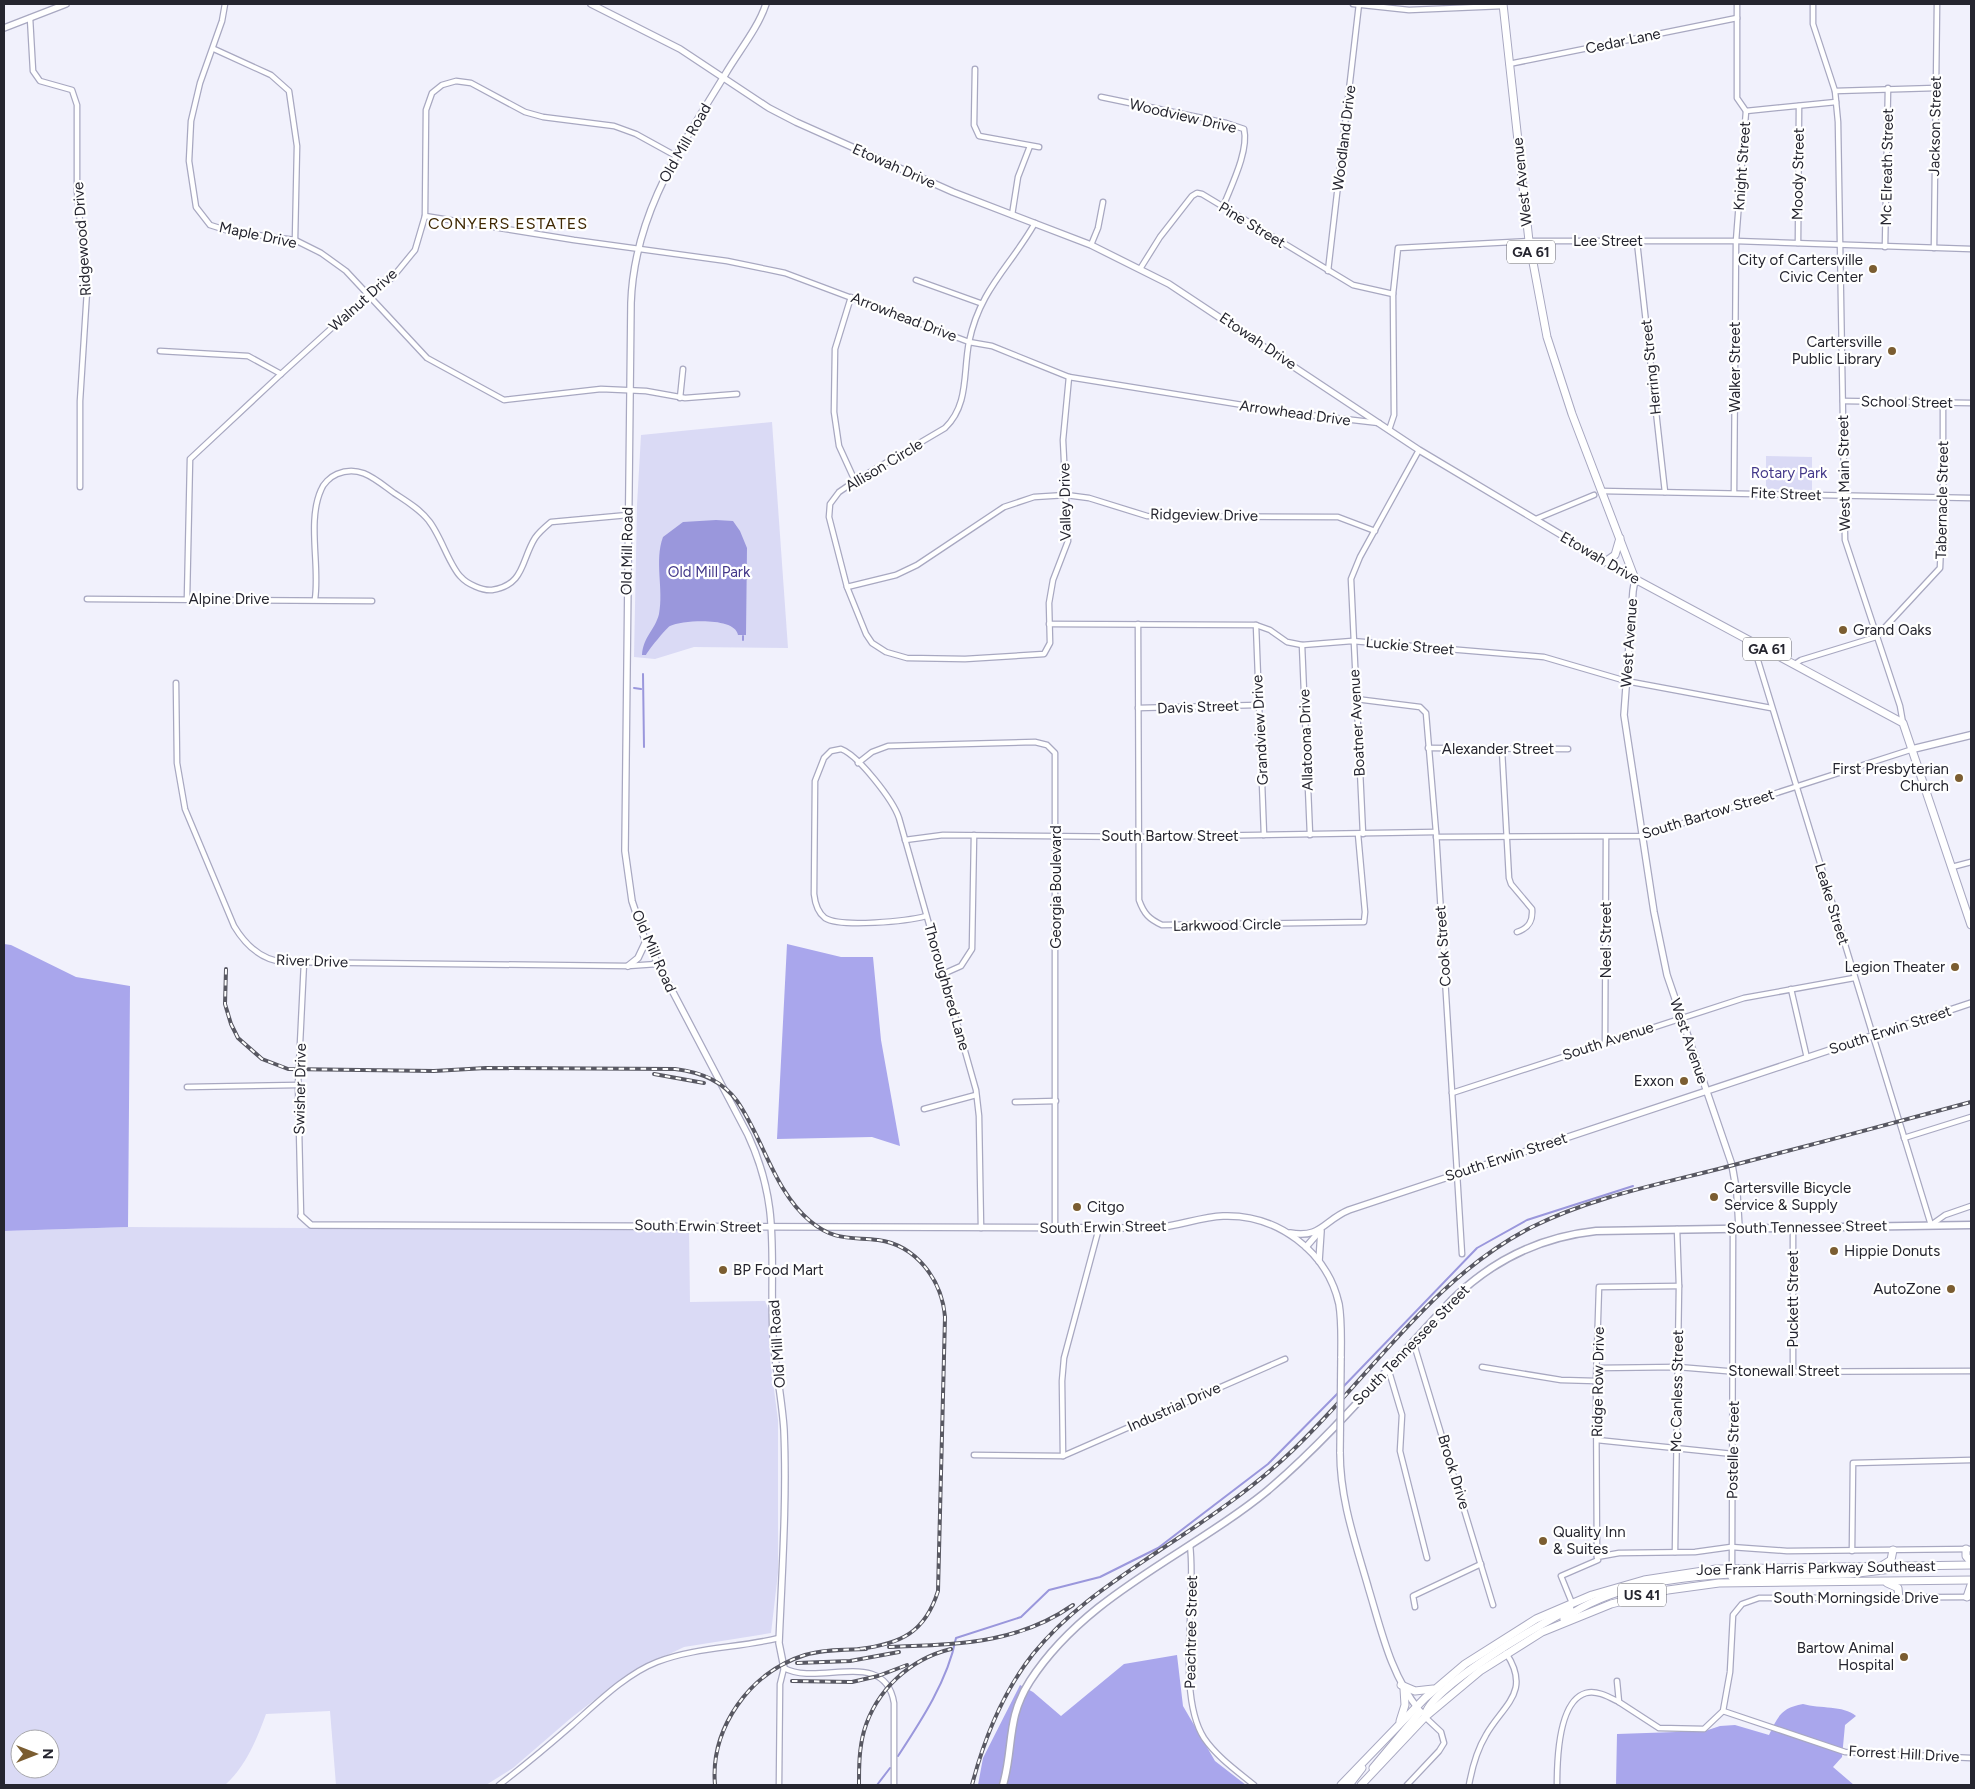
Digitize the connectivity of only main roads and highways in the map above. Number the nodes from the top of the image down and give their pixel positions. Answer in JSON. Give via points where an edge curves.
{"nodes":[{"id":1,"x":1503,"y":5,"type":"edge"},
{"id":2,"x":1620,"y":538,"type":"junction"},
{"id":3,"x":1605,"y":562,"type":"road end"},
{"id":4,"x":1635,"y":579,"type":"joint"},
{"id":5,"x":1903,"y":723,"type":"joint"},
{"id":6,"x":1971,"y":735,"type":"edge"},
{"id":7,"x":1913,"y":749,"type":"junction"},
{"id":8,"x":1971,"y":925,"type":"edge"},
{"id":9,"x":1971,"y":1226,"type":"edge"},
{"id":10,"x":1969,"y":1549,"type":"edge"},
{"id":11,"x":1893,"y":1550,"type":"road end"},
{"id":12,"x":1971,"y":1564,"type":"edge"},
{"id":13,"x":1883,"y":1565,"type":"junction"},
{"id":14,"x":1910,"y":1565,"type":"junction"},
{"id":15,"x":1732,"y":1575,"type":"junction"},
{"id":16,"x":1877,"y":1581,"type":"junction"},
{"id":17,"x":1970,"y":1581,"type":"edge"},
{"id":18,"x":1969,"y":1597,"type":"edge"},
{"id":19,"x":1899,"y":1598,"type":"road end"},
{"id":20,"x":1582,"y":1599,"type":"junction"},
{"id":21,"x":1438,"y":1686,"type":"junction"},
{"id":22,"x":1421,"y":1712,"type":"junction"},
{"id":23,"x":1396,"y":1728,"type":"junction"},
{"id":24,"x":1371,"y":1753,"type":"junction"},
{"id":25,"x":1363,"y":1783,"type":"edge"},
{"id":26,"x":1003,"y":1785,"type":"edge"},
{"id":27,"x":1341,"y":1785,"type":"edge"},
{"id":28,"x":1349,"y":1785,"type":"edge"}],
"edges":[{"from":1,"to":2,"type":"main road","name":"West Avenue","number":"GA 61","via":[[1529,241],[1547,337],[1568,405]]},
{"from":2,"to":3,"type":"main road","via":[[1615,555]]},
{"from":2,"to":4,"type":"main road","name":"West Avenue","number":"GA 61"},
{"from":4,"to":5,"type":"main road","name":"Etowah Drive","number":"GA 61"},
{"from":5,"to":7,"type":"main road","name":"West Main Street"},
{"from":6,"to":7,"type":"main road"},
{"from":7,"to":8,"type":"main road","name":"West Main Street"},
{"from":9,"to":26,"type":"main road","name":"South Tennessee Street","via":[[1736,1227],[1585,1232],[1528,1248],[1495,1265],[1472,1282],[1413,1340],[1280,1479],[1254,1501],[1137,1578],[1073,1630],[1025,1690],[1015,1713]]},
{"from":10,"to":12,"type":"main road"},
{"from":11,"to":13,"type":"main road","via":[[1891,1560]]},
{"from":12,"to":14,"type":"main road","name":"Joe Frank Harris Parkway Southeast","number":"US 41"},
{"from":13,"to":14,"type":"main road","name":"Joe Frank Harris Parkway Southeast","number":"US 41"},
{"from":13,"to":15,"type":"main road","name":"Joe Frank Harris Parkway Southeast","number":"US 41"},
{"from":14,"to":15,"type":"main road","via":[[1850,1574]]},
{"from":15,"to":16,"type":"main road","name":"Joe Frank Harris Parkway Southeast","number":"US 41"},
{"from":15,"to":20,"type":"main road","name":"Joe Frank Harris Parkway Southeast","number":"US 41","via":[[1666,1576]]},
{"from":15,"to":22,"type":"main road","name":"Joe Frank Harris Parkway Southeast","number":"US 41","via":[[1611,1604],[1556,1625],[1506,1654]]},
{"from":16,"to":17,"type":"main road","name":"Joe Frank Harris Parkway Southeast","number":"US 41"},
{"from":16,"to":19,"type":"main road","via":[[1896,1586]]},
{"from":17,"to":18,"type":"main road"},
{"from":20,"to":21,"type":"main road","name":"Joe Frank Harris Parkway Southeast","number":"US 41","via":[[1536,1619],[1495,1643]]},
{"from":20,"to":22,"type":"main road","via":[[1475,1667]]},
{"from":21,"to":22,"type":"main road","name":"Joe Frank Harris Parkway Southeast","number":"US 41"},
{"from":21,"to":23,"type":"main road","via":[[1419,1691],[1402,1687],[1405,1708]]},
{"from":22,"to":23,"type":"main road","name":"Joe Frank Harris Parkway Southeast","number":"US 41"},
{"from":22,"to":25,"type":"main road","name":"Joe Frank Harris Parkway Southeast","number":"US 41"},
{"from":23,"to":24,"type":"main road","name":"Joe Frank Harris Parkway Southeast","number":"US 41"},
{"from":24,"to":27,"type":"main road","name":"Joe Frank Harris Parkway Southeast","number":"US 41"},
{"from":24,"to":28,"type":"main road"}]}
